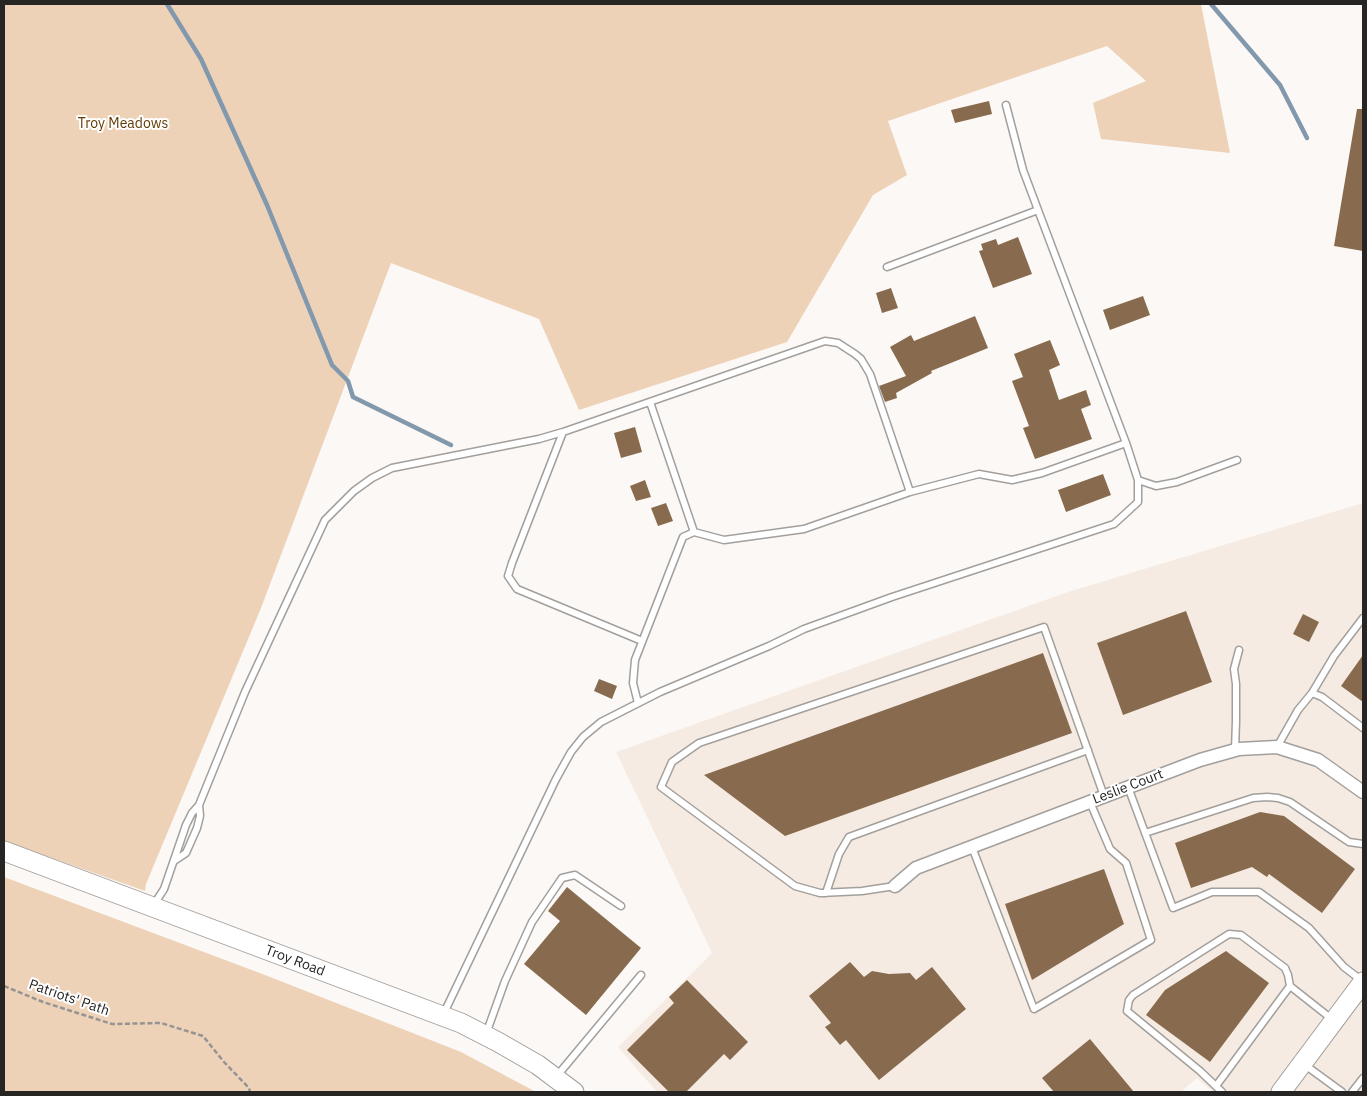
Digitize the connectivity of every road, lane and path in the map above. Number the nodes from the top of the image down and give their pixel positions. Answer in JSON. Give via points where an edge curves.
{"nodes":[{"id":1,"x":1006,"y":105,"type":"dead end"},
{"id":2,"x":1038,"y":210,"type":"junction"},
{"id":3,"x":887,"y":266,"type":"dead end"},
{"id":4,"x":650,"y":402,"type":"junction"},
{"id":5,"x":563,"y":432,"type":"junction"},
{"id":6,"x":1126,"y":443,"type":"junction"},
{"id":7,"x":1236,"y":460,"type":"dead end"},
{"id":8,"x":1138,"y":480,"type":"junction"},
{"id":9,"x":910,"y":492,"type":"junction"},
{"id":10,"x":694,"y":532,"type":"junction"},
{"id":11,"x":1363,"y":618,"type":"edge"},
{"id":12,"x":642,"y":641,"type":"junction"},
{"id":13,"x":1239,"y":650,"type":"dead end"},
{"id":14,"x":1312,"y":693,"type":"junction"},
{"id":15,"x":638,"y":703,"type":"junction"},
{"id":16,"x":1363,"y":728,"type":"edge"},
{"id":17,"x":1277,"y":747,"type":"junction"},
{"id":18,"x":1088,"y":750,"type":"junction"},
{"id":19,"x":1235,"y":750,"type":"junction"},
{"id":20,"x":1128,"y":787,"type":"junction"},
{"id":21,"x":1363,"y":792,"type":"edge"},
{"id":22,"x":1104,"y":796,"type":"junction"},
{"id":23,"x":1090,"y":802,"type":"junction"},
{"id":24,"x":199,"y":805,"type":"junction"},
{"id":25,"x":1145,"y":833,"type":"junction"},
{"id":26,"x":1363,"y":844,"type":"edge"},
{"id":27,"x":972,"y":846,"type":"junction"},
{"id":28,"x":4,"y":851,"type":"edge"},
{"id":29,"x":174,"y":861,"type":"junction"},
{"id":30,"x":895,"y":886,"type":"joint"},
{"id":31,"x":826,"y":893,"type":"junction"},
{"id":32,"x":621,"y":906,"type":"dead end"},
{"id":33,"x":153,"y":907,"type":"junction"},
{"id":34,"x":641,"y":974,"type":"dead end"},
{"id":35,"x":1363,"y":982,"type":"edge"},
{"id":36,"x":4,"y":986,"type":"edge"},
{"id":37,"x":1290,"y":986,"type":"junction"},
{"id":38,"x":442,"y":1016,"type":"junction"},
{"id":39,"x":1334,"y":1021,"type":"junction"},
{"id":40,"x":486,"y":1035,"type":"junction"},
{"id":41,"x":1303,"y":1063,"type":"junction"},
{"id":42,"x":555,"y":1078,"type":"junction"},
{"id":43,"x":1363,"y":1078,"type":"edge"},
{"id":44,"x":1216,"y":1086,"type":"junction"},
{"id":45,"x":1285,"y":1091,"type":"edge"},
{"id":46,"x":250,"y":1092,"type":"edge"},
{"id":47,"x":574,"y":1092,"type":"edge"},
{"id":48,"x":1222,"y":1092,"type":"edge"},
{"id":49,"x":1342,"y":1092,"type":"edge"},
{"id":50,"x":1352,"y":1092,"type":"edge"}],
"edges":[{"from":1,"to":2,"type":"lane","via":[[1022,170]]},
{"from":2,"to":3,"type":"lane"},
{"from":2,"to":6,"type":"lane"},
{"from":4,"to":5,"type":"lane"},
{"from":4,"to":9,"type":"lane","via":[[825,340],[838,344],[861,359],[870,374]]},
{"from":4,"to":10,"type":"lane"},
{"from":5,"to":12,"type":"lane","via":[[508,576],[517,589]]},
{"from":5,"to":24,"type":"lane","via":[[392,468],[372,478],[339,505],[325,520],[309,551],[245,692]]},
{"from":6,"to":8,"type":"lane"},
{"from":6,"to":9,"type":"lane","via":[[1042,473],[1012,480],[979,474]]},
{"from":7,"to":8,"type":"lane","via":[[1177,482],[1156,486]]},
{"from":8,"to":15,"type":"lane","via":[[1138,502],[1114,524],[804,629]]},
{"from":9,"to":10,"type":"lane","via":[[804,528],[724,540]]},
{"from":10,"to":12,"type":"lane","via":[[683,537]]},
{"from":11,"to":14,"type":"lane","via":[[1334,656]]},
{"from":12,"to":15,"type":"lane","via":[[635,660],[633,683]]},
{"from":13,"to":19,"type":"lane","via":[[1234,669]]},
{"from":14,"to":16,"type":"lane"},
{"from":14,"to":17,"type":"lane","via":[[1298,710]]},
{"from":15,"to":38,"type":"lane","via":[[601,722],[571,752]]},
{"from":17,"to":19,"type":"street","name":"Leslie Court"},
{"from":17,"to":21,"type":"street","name":"Leslie Court","via":[[1318,760]]},
{"from":18,"to":22,"type":"lane"},
{"from":18,"to":31,"type":"lane","via":[[849,837],[839,854]]},
{"from":18,"to":31,"type":"lane","via":[[1044,627],[698,743],[672,762],[661,787],[795,886]]},
{"from":19,"to":20,"type":"street","name":"Leslie Court"},
{"from":20,"to":22,"type":"street","name":"Leslie Court"},
{"from":20,"to":25,"type":"lane"},
{"from":22,"to":23,"type":"street","name":"Leslie Court"},
{"from":23,"to":27,"type":"street","name":"Leslie Court"},
{"from":23,"to":27,"type":"lane","via":[[1110,849],[1126,862],[1151,940],[1034,1010]]},
{"from":24,"to":29,"type":"lane","via":[[192,813]]},
{"from":24,"to":29,"type":"lane","via":[[197,828],[186,854]]},
{"from":25,"to":26,"type":"lane","via":[[1253,798],[1267,797],[1290,802],[1349,842]]},
{"from":25,"to":35,"type":"lane","via":[[1173,908],[1212,892],[1260,892],[1309,928],[1344,967]]},
{"from":27,"to":30,"type":"street","name":"Leslie Court","via":[[916,868]]},
{"from":28,"to":33,"type":"street","name":"Troy Road"},
{"from":29,"to":33,"type":"lane","via":[[164,889]]},
{"from":30,"to":31,"type":"lane"},
{"from":32,"to":40,"type":"lane","via":[[575,875],[562,878],[532,922],[505,981]]},
{"from":33,"to":38,"type":"street","name":"Troy Road"},
{"from":34,"to":42,"type":"lane"},
{"from":35,"to":39,"type":"street"},
{"from":36,"to":46,"type":"path","name":"Patriots' Path","via":[[112,1024],[161,1023],[203,1036]]},
{"from":37,"to":39,"type":"lane"},
{"from":37,"to":44,"type":"lane"},
{"from":37,"to":44,"type":"lane","via":[[1285,968],[1241,935],[1230,934],[1129,1000],[1126,1010]]},
{"from":38,"to":40,"type":"street","name":"Troy Road"},
{"from":39,"to":41,"type":"street"},
{"from":40,"to":42,"type":"street","name":"Troy Road"},
{"from":41,"to":45,"type":"street"},
{"from":41,"to":49,"type":"lane"},
{"from":42,"to":47,"type":"street","name":"Troy Road"},
{"from":43,"to":50,"type":"lane"},
{"from":44,"to":48,"type":"lane"}]}
